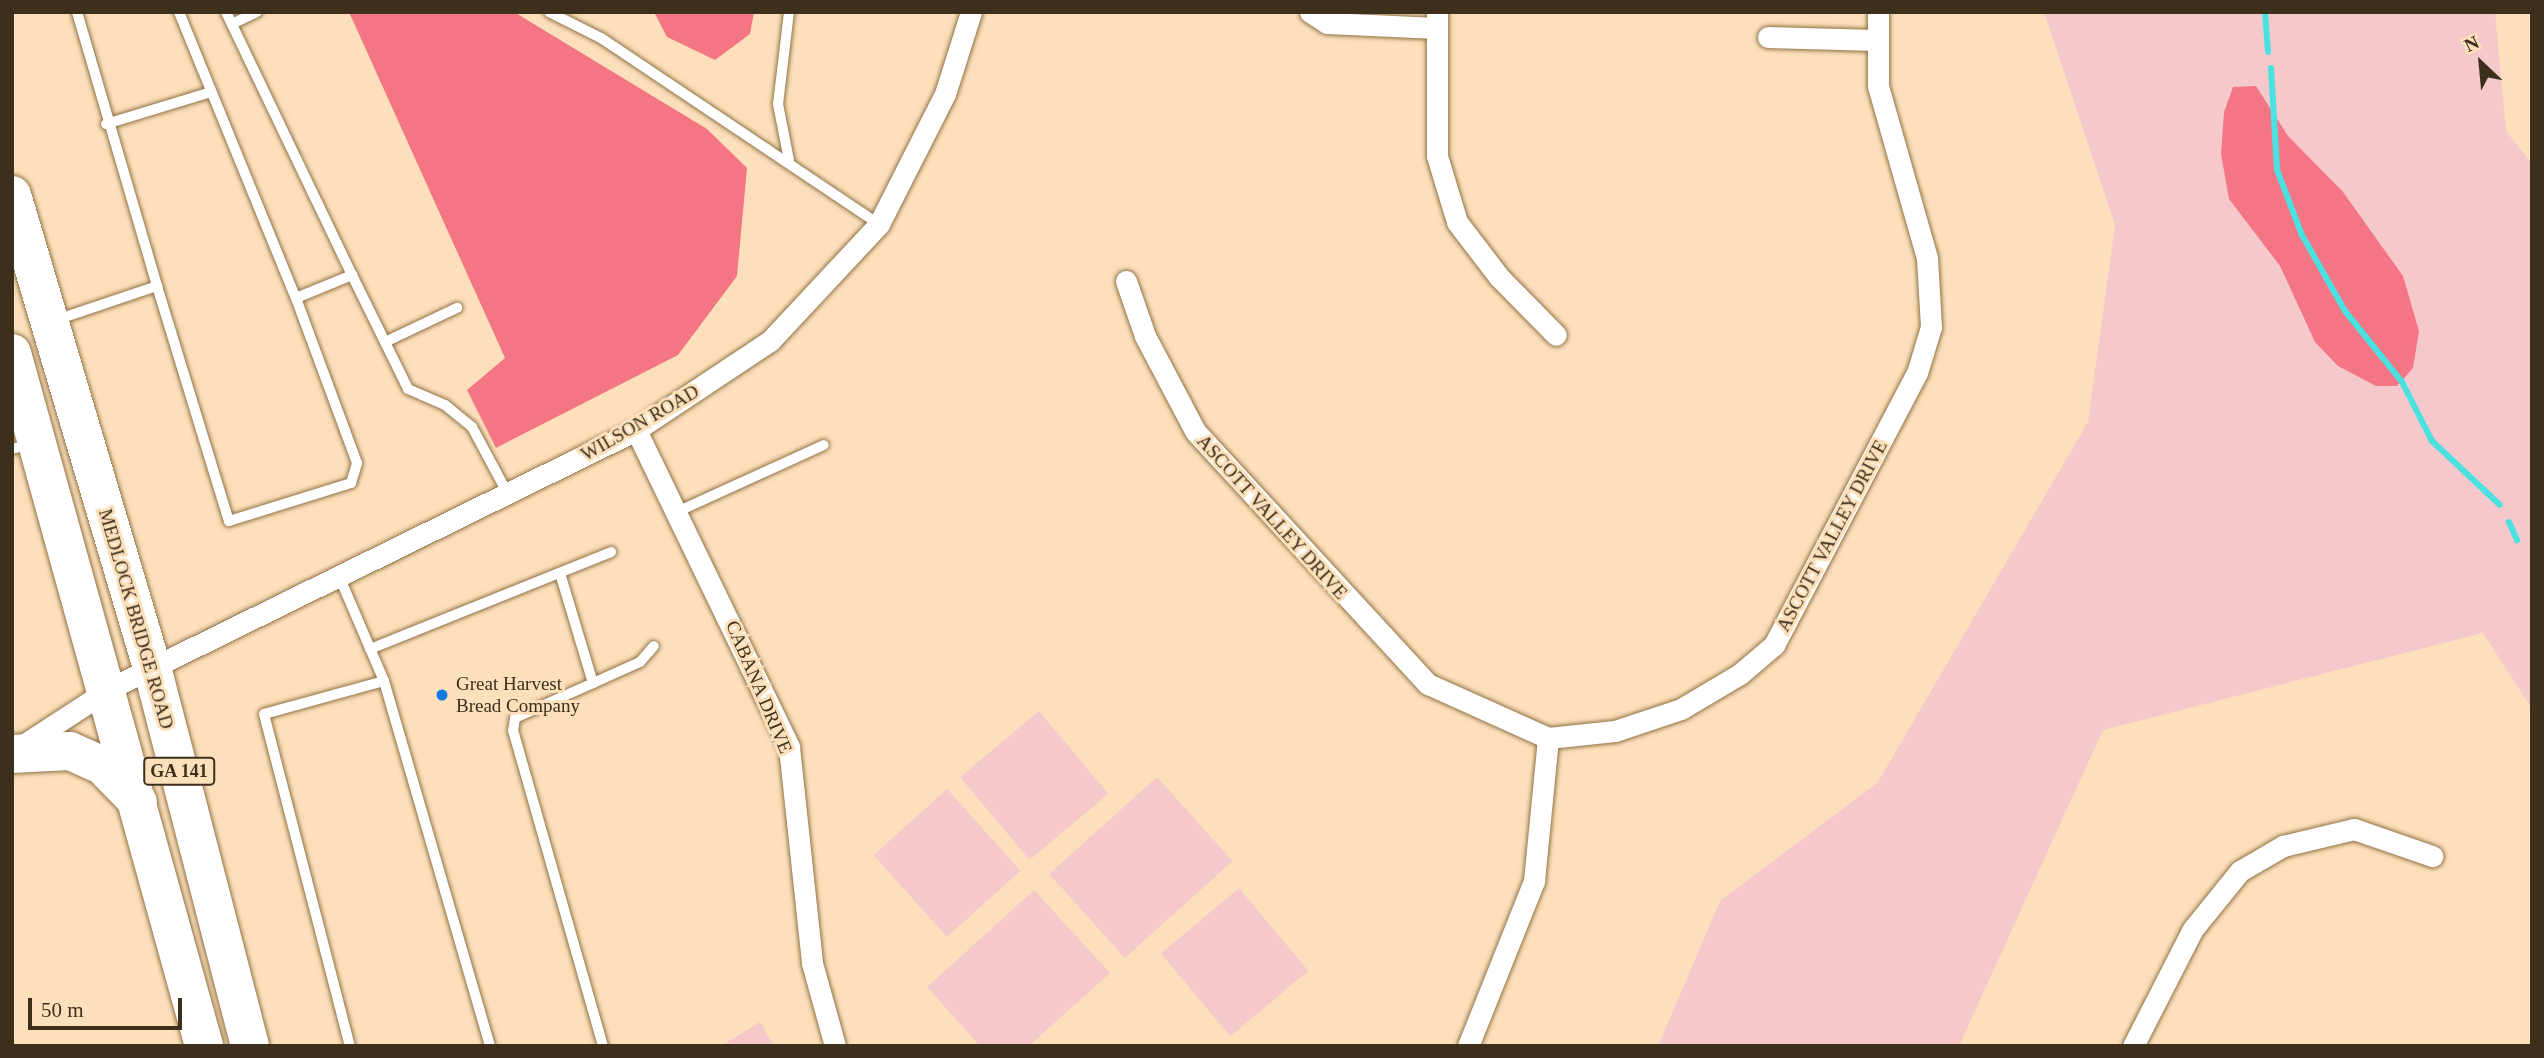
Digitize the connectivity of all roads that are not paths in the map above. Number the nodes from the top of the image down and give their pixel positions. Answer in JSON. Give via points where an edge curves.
{"nodes":[{"id":1,"x":77,"y":12,"type":"edge"},
{"id":2,"x":179,"y":12,"type":"edge"},
{"id":3,"x":226,"y":12,"type":"edge"},
{"id":4,"x":257,"y":12,"type":"edge"},
{"id":5,"x":549,"y":12,"type":"edge"},
{"id":6,"x":789,"y":12,"type":"edge"},
{"id":7,"x":971,"y":12,"type":"edge"},
{"id":8,"x":1310,"y":12,"type":"edge"},
{"id":9,"x":1878,"y":12,"type":"edge"},
{"id":10,"x":1437,"y":20,"type":"edge"},
{"id":11,"x":232,"y":24,"type":"junction"},
{"id":12,"x":1768,"y":37,"type":"dead end"},
{"id":13,"x":1875,"y":40,"type":"junction"},
{"id":14,"x":211,"y":92,"type":"junction"},
{"id":15,"x":106,"y":124,"type":"junction"},
{"id":16,"x":789,"y":160,"type":"junction"},
{"id":17,"x":12,"y":195,"type":"edge"},
{"id":18,"x":879,"y":224,"type":"junction"},
{"id":19,"x":352,"y":275,"type":"junction"},
{"id":20,"x":1126,"y":281,"type":"dead end"},
{"id":21,"x":157,"y":286,"type":"junction"},
{"id":22,"x":296,"y":298,"type":"junction"},
{"id":23,"x":457,"y":309,"type":"dead end"},
{"id":24,"x":50,"y":322,"type":"junction"},
{"id":25,"x":1556,"y":334,"type":"dead end"},
{"id":26,"x":385,"y":342,"type":"junction"},
{"id":27,"x":12,"y":353,"type":"edge"},
{"id":28,"x":636,"y":430,"type":"junction"},
{"id":29,"x":25,"y":445,"type":"edge"},
{"id":30,"x":824,"y":445,"type":"dead end"},
{"id":31,"x":508,"y":494,"type":"junction"},
{"id":32,"x":679,"y":511,"type":"junction"},
{"id":33,"x":611,"y":552,"type":"dead end"},
{"id":34,"x":560,"y":573,"type":"junction"},
{"id":35,"x":339,"y":576,"type":"junction"},
{"id":36,"x":654,"y":646,"type":"dead end"},
{"id":37,"x":370,"y":649,"type":"junction"},
{"id":38,"x":152,"y":667,"type":"junction"},
{"id":39,"x":384,"y":681,"type":"junction"},
{"id":40,"x":593,"y":683,"type":"junction"},
{"id":41,"x":108,"y":689,"type":"junction"},
{"id":42,"x":1548,"y":738,"type":"junction"},
{"id":43,"x":12,"y":753,"type":"edge"},
{"id":44,"x":139,"y":803,"type":"junction"},
{"id":45,"x":2432,"y":856,"type":"dead end"},
{"id":46,"x":252,"y":1032,"type":"edge"},
{"id":47,"x":204,"y":1046,"type":"edge"},
{"id":48,"x":350,"y":1046,"type":"edge"},
{"id":49,"x":490,"y":1046,"type":"edge"},
{"id":50,"x":604,"y":1046,"type":"edge"},
{"id":51,"x":835,"y":1046,"type":"edge"},
{"id":52,"x":1468,"y":1046,"type":"edge"},
{"id":53,"x":2133,"y":1046,"type":"edge"}],
"edges":[{"from":1,"to":15,"type":"lane"},
{"from":2,"to":14,"type":"lane"},
{"from":3,"to":11,"type":"lane"},
{"from":4,"to":11,"type":"lane"},
{"from":5,"to":16,"type":"lane","via":[[601,38],[725,127]]},
{"from":6,"to":16,"type":"lane","via":[[778,104]]},
{"from":7,"to":18,"type":"street","name":"WILSON ROAD","via":[[945,94]]},
{"from":8,"to":10,"type":"street","via":[[1327,23]]},
{"from":9,"to":13,"type":"street","name":"ASCOTT VALLEY DRIVE"},
{"from":10,"to":25,"type":"street","via":[[1437,156],[1457,222],[1499,277]]},
{"from":11,"to":19,"type":"lane"},
{"from":12,"to":13,"type":"street"},
{"from":13,"to":42,"type":"street","name":"ASCOTT VALLEY DRIVE","via":[[1878,86],[1927,258],[1931,327],[1917,373],[1774,645],[1740,674],[1681,709],[1615,731]]},
{"from":14,"to":15,"type":"lane"},
{"from":14,"to":22,"type":"lane"},
{"from":15,"to":21,"type":"lane"},
{"from":16,"to":18,"type":"lane"},
{"from":17,"to":24,"type":"highway","name":"MEDLOCK BRIDGE ROAD","number":"GA 141"},
{"from":18,"to":28,"type":"street","name":"WILSON ROAD","via":[[771,341]]},
{"from":19,"to":22,"type":"lane"},
{"from":19,"to":26,"type":"lane"},
{"from":20,"to":42,"type":"street","name":"ASCOTT VALLEY DRIVE","via":[[1145,336],[1195,431],[1366,623],[1428,684]]},
{"from":21,"to":22,"type":"lane","via":[[229,522],[351,483],[357,463]]},
{"from":21,"to":24,"type":"lane"},
{"from":23,"to":26,"type":"lane"},
{"from":24,"to":38,"type":"highway","name":"MEDLOCK BRIDGE ROAD","number":"GA 141"},
{"from":26,"to":31,"type":"lane","via":[[408,388],[445,405],[472,427]]},
{"from":27,"to":29,"type":"highway","number":"GA 141"},
{"from":28,"to":31,"type":"street","name":"WILSON ROAD"},
{"from":28,"to":32,"type":"street","name":"CABANA DRIVE"},
{"from":29,"to":41,"type":"highway","number":"GA 141"},
{"from":30,"to":32,"type":"lane"},
{"from":31,"to":35,"type":"street","name":"WILSON ROAD"},
{"from":32,"to":51,"type":"street","name":"CABANA DRIVE","via":[[789,747],[812,962]]},
{"from":33,"to":34,"type":"lane"},
{"from":34,"to":37,"type":"lane"},
{"from":34,"to":40,"type":"lane"},
{"from":35,"to":37,"type":"lane"},
{"from":35,"to":38,"type":"street","name":"WILSON ROAD"},
{"from":36,"to":40,"type":"lane","via":[[640,663]]},
{"from":37,"to":39,"type":"lane"},
{"from":38,"to":41,"type":"street","name":"WILSON ROAD"},
{"from":38,"to":46,"type":"highway","name":"MEDLOCK BRIDGE ROAD","number":"GA 141"},
{"from":39,"to":48,"type":"lane","via":[[264,714]]},
{"from":39,"to":49,"type":"lane"},
{"from":40,"to":50,"type":"lane","via":[[515,719],[513,731]]},
{"from":41,"to":43,"type":"street","name":"WILSON ROAD"},
{"from":41,"to":44,"type":"highway","number":"GA 141"},
{"from":42,"to":52,"type":"street","via":[[1534,881]]},
{"from":43,"to":44,"type":"highway","via":[[47,749],[90,759]]},
{"from":44,"to":47,"type":"highway","number":"GA 141"},
{"from":45,"to":53,"type":"street","via":[[2354,829],[2283,846],[2240,871],[2193,929]]}]}
